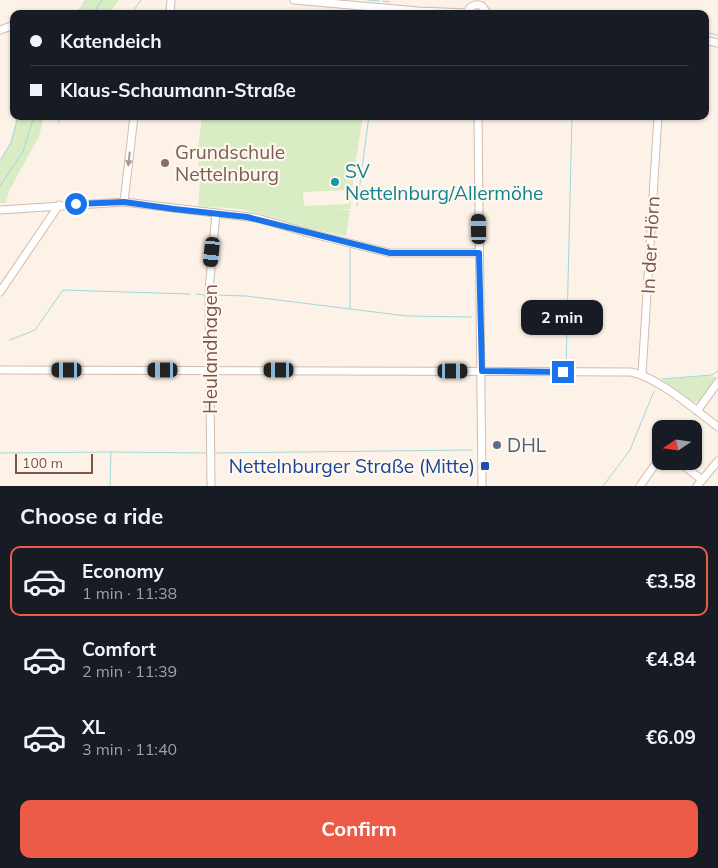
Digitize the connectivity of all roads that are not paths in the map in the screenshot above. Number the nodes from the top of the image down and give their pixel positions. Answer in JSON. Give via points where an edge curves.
{"nodes":[{"id":1,"x":294,"y":0,"type":"edge"},
{"id":2,"x":307,"y":1,"type":"edge"},
{"id":3,"x":474,"y":2,"type":"edge"},
{"id":4,"x":407,"y":10,"type":"edge"},
{"id":5,"x":485,"y":10,"type":"edge"},
{"id":6,"x":134,"y":120,"type":"edge"},
{"id":7,"x":478,"y":120,"type":"edge"},
{"id":8,"x":658,"y":120,"type":"edge"},
{"id":9,"x":124,"y":202,"type":"junction"},
{"id":10,"x":60,"y":205,"type":"junction"},
{"id":11,"x":0,"y":210,"type":"edge"},
{"id":12,"x":216,"y":213,"type":"junction"},
{"id":13,"x":479,"y":253,"type":"junction"},
{"id":14,"x":0,"y":292,"type":"edge"},
{"id":15,"x":0,"y":370,"type":"edge"},
{"id":16,"x":210,"y":370,"type":"junction"},
{"id":17,"x":482,"y":371,"type":"junction"},
{"id":18,"x":642,"y":374,"type":"junction"},
{"id":19,"x":718,"y":382,"type":"edge"},
{"id":20,"x":696,"y":411,"type":"junction"},
{"id":21,"x":718,"y":427,"type":"edge"},
{"id":22,"x":718,"y":461,"type":"edge"},
{"id":23,"x":652,"y":469,"type":"edge"},
{"id":24,"x":687,"y":470,"type":"edge"},
{"id":25,"x":700,"y":483,"type":"edge"},
{"id":26,"x":211,"y":486,"type":"edge"},
{"id":27,"x":482,"y":486,"type":"edge"},
{"id":28,"x":640,"y":486,"type":"edge"}],
"edges":[{"from":1,"to":2,"type":"street"},
{"from":2,"to":4,"type":"street"},
{"from":3,"to":5,"type":"street"},
{"from":6,"to":9,"type":"street","one_way":true},
{"from":7,"to":13,"type":"street"},
{"from":8,"to":18,"type":"street","name":"In der Hörn"},
{"from":9,"to":10,"type":"street"},
{"from":9,"to":12,"type":"street"},
{"from":10,"to":11,"type":"street"},
{"from":10,"to":14,"type":"street"},
{"from":12,"to":13,"type":"street","via":[[257,218],[390,253]]},
{"from":12,"to":16,"type":"street","name":"Heulandhagen","via":[[208,290]]},
{"from":13,"to":17,"type":"street"},
{"from":15,"to":16,"type":"street"},
{"from":16,"to":17,"type":"street"},
{"from":16,"to":26,"type":"street","name":"Heulandhagen"},
{"from":17,"to":18,"type":"street"},
{"from":17,"to":27,"type":"street"},
{"from":18,"to":20,"type":"street"},
{"from":19,"to":20,"type":"street"},
{"from":20,"to":21,"type":"street"},
{"from":22,"to":25,"type":"street"},
{"from":23,"to":28,"type":"street"},
{"from":24,"to":25,"type":"street"}]}
